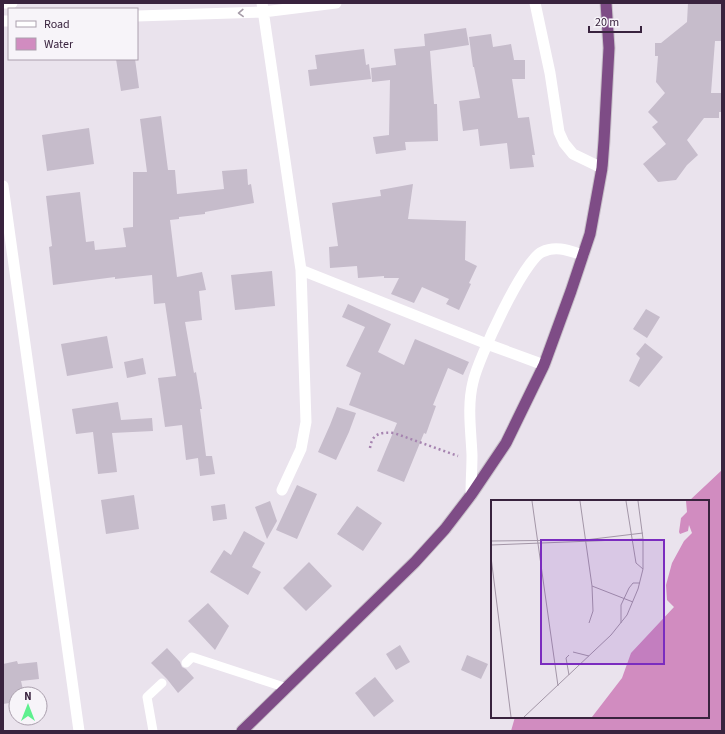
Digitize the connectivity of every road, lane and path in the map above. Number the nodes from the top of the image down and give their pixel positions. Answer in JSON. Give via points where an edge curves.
{"nodes":[{"id":1,"x":3,"y":3,"type":"edge"},
{"id":2,"x":12,"y":3,"type":"edge"},
{"id":3,"x":336,"y":3,"type":"edge"},
{"id":4,"x":535,"y":3,"type":"edge"},
{"id":5,"x":606,"y":3,"type":"edge"},
{"id":6,"x":262,"y":7,"type":"edge"},
{"id":7,"x":138,"y":16,"type":"edge"},
{"id":8,"x":602,"y":168,"type":"junction"},
{"id":9,"x":3,"y":186,"type":"edge"},
{"id":10,"x":583,"y":256,"type":"junction"},
{"id":11,"x":301,"y":270,"type":"junction"},
{"id":12,"x":487,"y":344,"type":"junction"},
{"id":13,"x":544,"y":365,"type":"junction"},
{"id":14,"x":370,"y":448,"type":"dead end"},
{"id":15,"x":472,"y":460,"type":"junction"},
{"id":16,"x":282,"y":490,"type":"dead end"},
{"id":17,"x":471,"y":494,"type":"junction"},
{"id":18,"x":186,"y":663,"type":"dead end"},
{"id":19,"x":162,"y":683,"type":"dead end"},
{"id":20,"x":286,"y":688,"type":"junction"},
{"id":21,"x":79,"y":731,"type":"edge"},
{"id":22,"x":153,"y":731,"type":"edge"},
{"id":23,"x":242,"y":731,"type":"edge"}],
"edges":[{"from":1,"to":2,"type":"street"},
{"from":3,"to":6,"type":"street"},
{"from":4,"to":8,"type":"street","via":[[559,132],[573,154]]},
{"from":5,"to":8,"type":"highway","via":[[609,48]]},
{"from":6,"to":7,"type":"street","one_way":true},
{"from":6,"to":11,"type":"street"},
{"from":8,"to":10,"type":"highway","via":[[590,234]]},
{"from":9,"to":21,"type":"street"},
{"from":10,"to":12,"type":"street","via":[[559,248],[543,251],[534,258],[518,281]]},
{"from":10,"to":13,"type":"highway"},
{"from":11,"to":12,"type":"street"},
{"from":11,"to":16,"type":"street","via":[[306,422],[301,449]]},
{"from":12,"to":13,"type":"street"},
{"from":12,"to":15,"type":"street","via":[[473,382],[470,410]]},
{"from":13,"to":17,"type":"highway","via":[[506,443]]},
{"from":14,"to":15,"type":"path","via":[[377,434],[394,433]]},
{"from":15,"to":17,"type":"street"},
{"from":17,"to":20,"type":"highway","via":[[445,529],[415,562]]},
{"from":18,"to":20,"type":"lane","via":[[192,657]]},
{"from":19,"to":22,"type":"lane","via":[[147,697]]},
{"from":20,"to":23,"type":"highway"}]}
